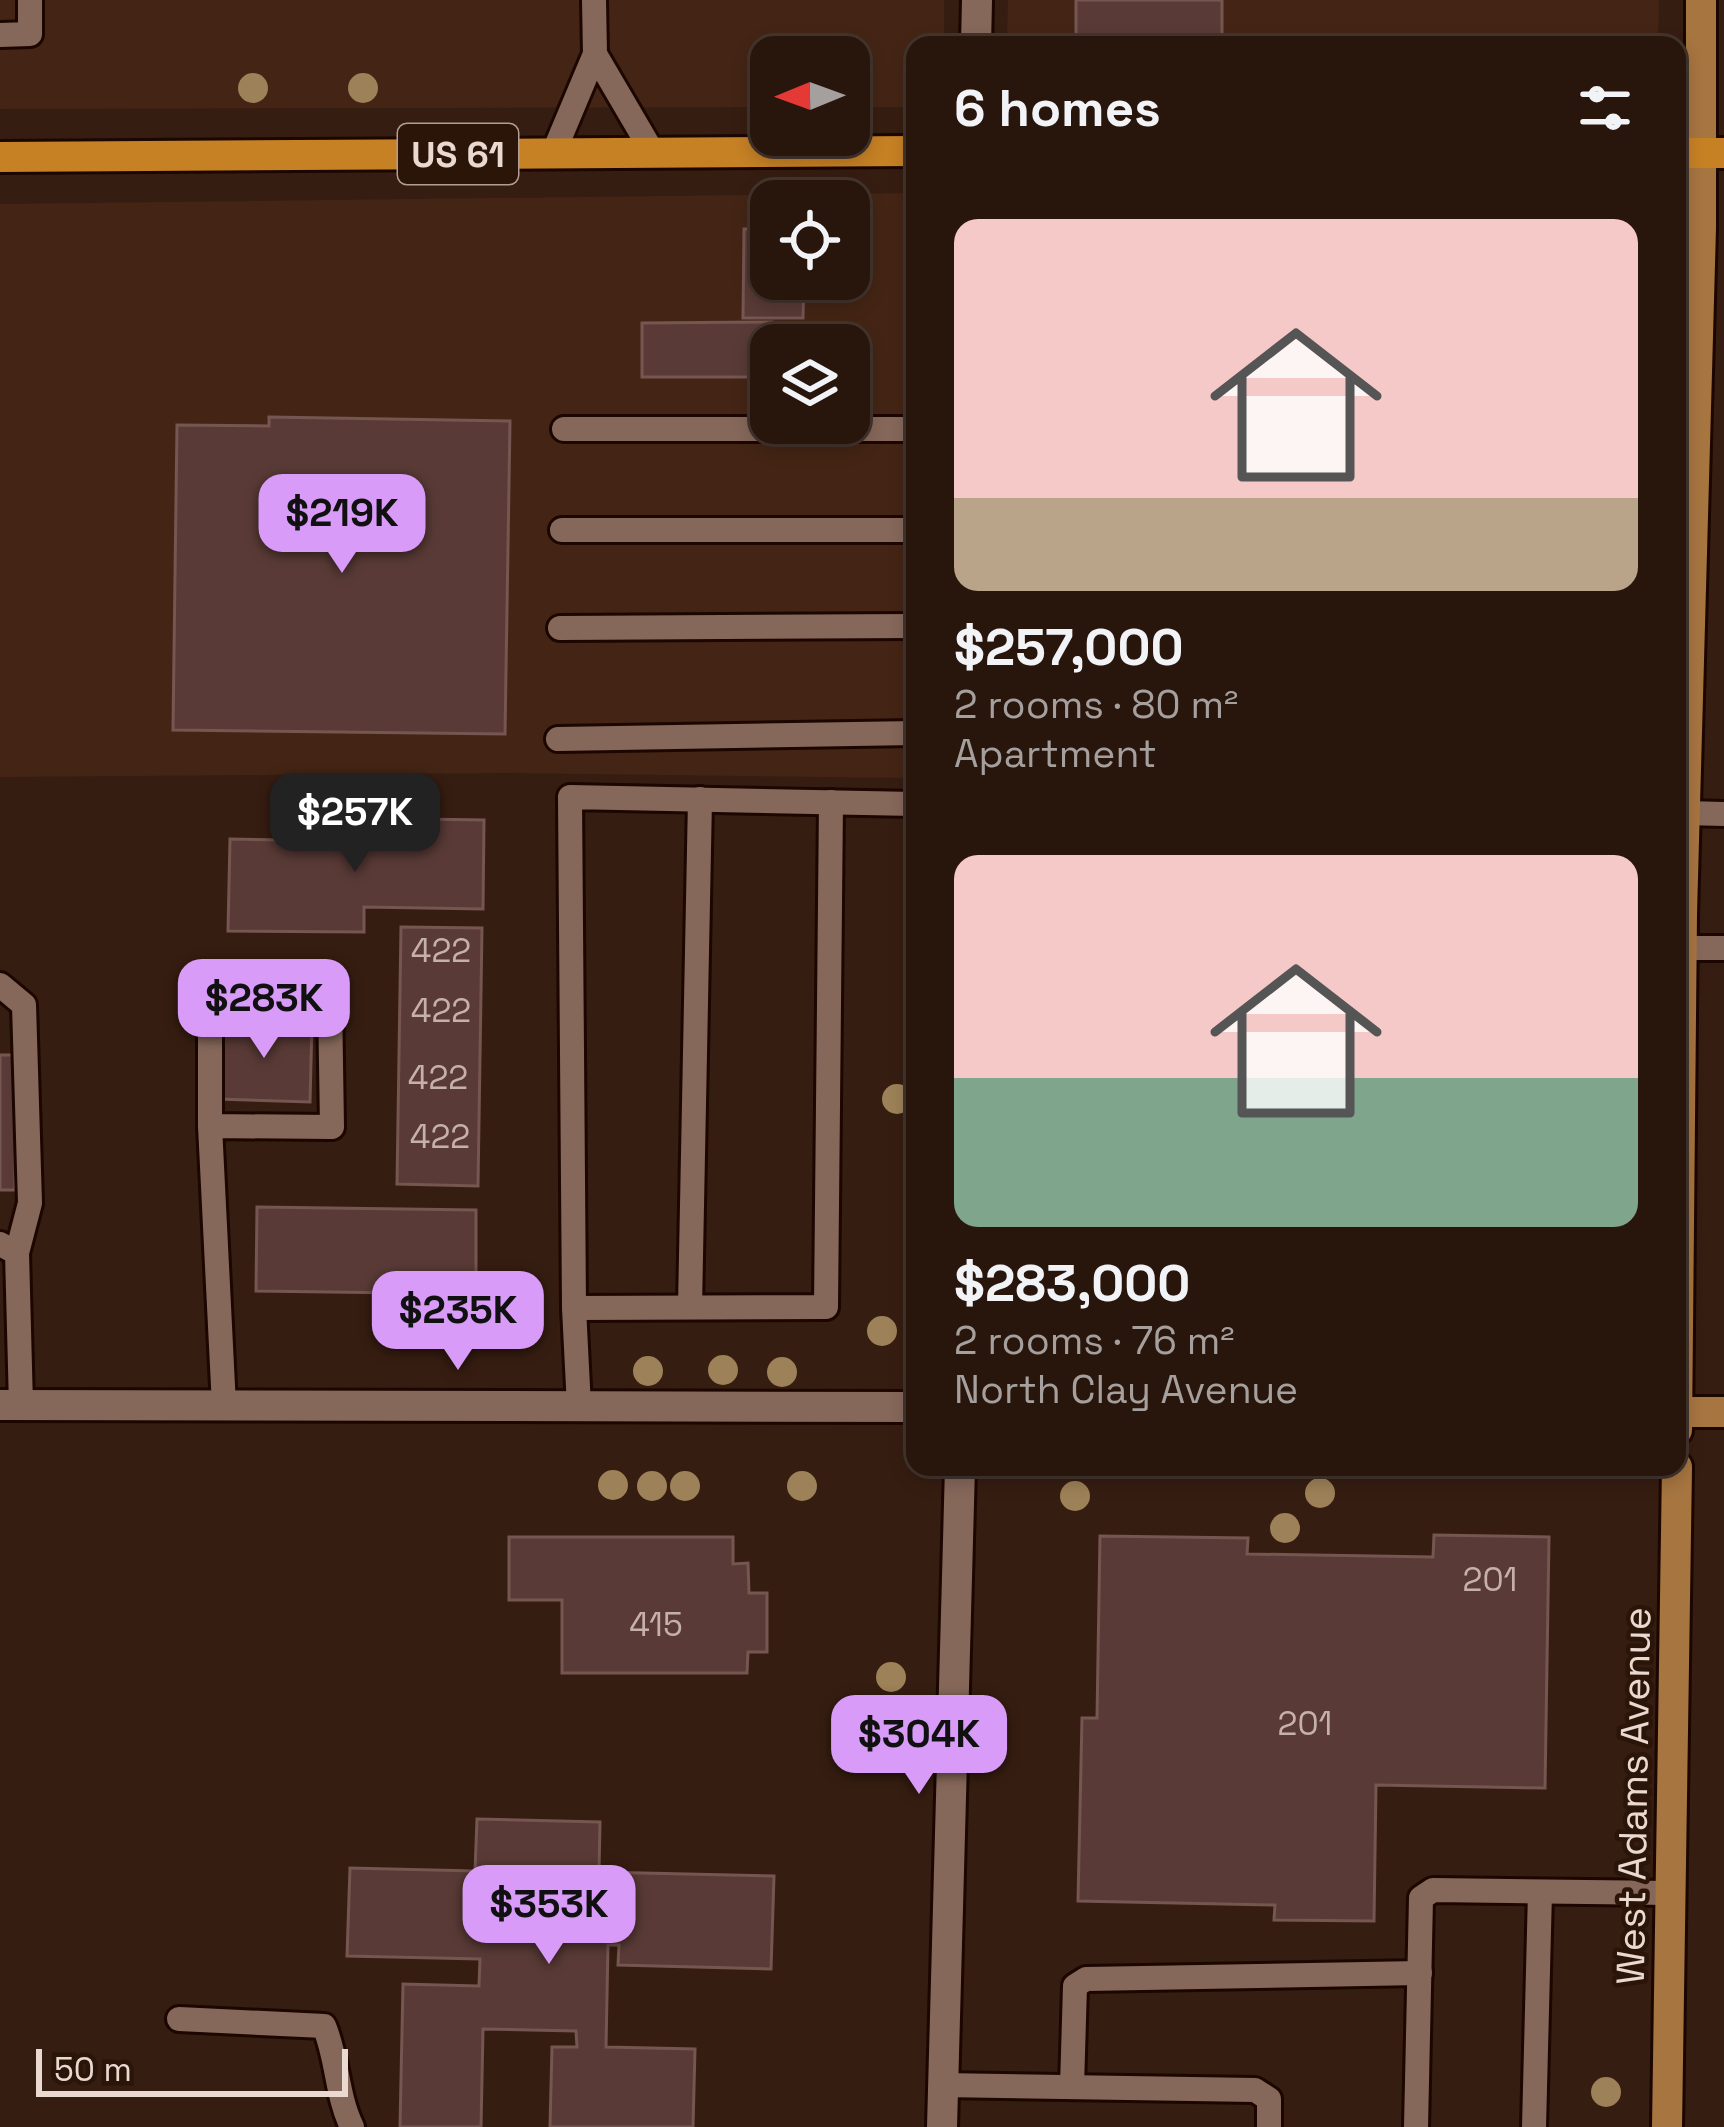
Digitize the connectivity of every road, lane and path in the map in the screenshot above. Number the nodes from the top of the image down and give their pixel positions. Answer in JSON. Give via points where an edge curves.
{"nodes":[{"id":1,"x":30,"y":0,"type":"edge"},
{"id":2,"x":594,"y":0,"type":"edge"},
{"id":3,"x":977,"y":0,"type":"edge"},
{"id":4,"x":1701,"y":0,"type":"edge"},
{"id":5,"x":0,"y":35,"type":"edge"},
{"id":6,"x":976,"y":36,"type":"edge"},
{"id":7,"x":595,"y":54,"type":"junction"},
{"id":8,"x":906,"y":151,"type":"edge"},
{"id":9,"x":653,"y":153,"type":"junction"},
{"id":10,"x":1701,"y":153,"type":"edge"},
{"id":11,"x":553,"y":154,"type":"junction"},
{"id":12,"x":0,"y":158,"type":"edge"},
{"id":13,"x":564,"y":429,"type":"dead end"},
{"id":14,"x":906,"y":429,"type":"edge"},
{"id":15,"x":1686,"y":447,"type":"edge"},
{"id":16,"x":562,"y":530,"type":"dead end"},
{"id":17,"x":906,"y":530,"type":"edge"},
{"id":18,"x":906,"y":626,"type":"edge"},
{"id":19,"x":560,"y":628,"type":"dead end"},
{"id":20,"x":906,"y":733,"type":"edge"},
{"id":21,"x":558,"y":739,"type":"dead end"},
{"id":22,"x":700,"y":799,"type":"junction"},
{"id":23,"x":831,"y":802,"type":"junction"},
{"id":24,"x":906,"y":804,"type":"edge"},
{"id":25,"x":1686,"y":813,"type":"edge"},
{"id":26,"x":1724,"y":814,"type":"edge"},
{"id":27,"x":1686,"y":948,"type":"edge"},
{"id":28,"x":1724,"y":948,"type":"edge"},
{"id":29,"x":0,"y":985,"type":"edge"},
{"id":30,"x":210,"y":1126,"type":"junction"},
{"id":31,"x":9,"y":1248,"type":"edge"},
{"id":32,"x":691,"y":1307,"type":"junction"},
{"id":33,"x":574,"y":1308,"type":"junction"},
{"id":34,"x":10,"y":1405,"type":"edge"},
{"id":35,"x":224,"y":1406,"type":"junction"},
{"id":36,"x":579,"y":1407,"type":"junction"},
{"id":37,"x":906,"y":1407,"type":"edge"},
{"id":38,"x":1686,"y":1412,"type":"edge"},
{"id":39,"x":1724,"y":1412,"type":"edge"},
{"id":40,"x":960,"y":1476,"type":"edge"},
{"id":41,"x":1676,"y":1476,"type":"edge"},
{"id":42,"x":1540,"y":1892,"type":"junction"},
{"id":43,"x":1670,"y":1893,"type":"junction"},
{"id":44,"x":1420,"y":1973,"type":"junction"},
{"id":45,"x":179,"y":2019,"type":"dead end"},
{"id":46,"x":942,"y":2085,"type":"junction"},
{"id":47,"x":1072,"y":2087,"type":"junction"},
{"id":48,"x":352,"y":2127,"type":"edge"},
{"id":49,"x":942,"y":2127,"type":"edge"},
{"id":50,"x":1269,"y":2127,"type":"edge"},
{"id":51,"x":1416,"y":2127,"type":"edge"},
{"id":52,"x":1534,"y":2127,"type":"edge"},
{"id":53,"x":1667,"y":2127,"type":"edge"}],
"edges":[{"from":1,"to":5,"type":"lane","via":[[30,34]]},
{"from":2,"to":7,"type":"lane"},
{"from":3,"to":6,"type":"street"},
{"from":4,"to":10,"type":"main road"},
{"from":7,"to":9,"type":"lane"},
{"from":7,"to":11,"type":"lane"},
{"from":8,"to":9,"type":"main road","number":"US 61"},
{"from":9,"to":11,"type":"main road","number":"US 61"},
{"from":10,"to":15,"type":"main road"},
{"from":11,"to":12,"type":"main road","number":"US 61"},
{"from":13,"to":14,"type":"lane"},
{"from":16,"to":17,"type":"lane"},
{"from":18,"to":19,"type":"lane"},
{"from":20,"to":21,"type":"lane"},
{"from":22,"to":23,"type":"lane"},
{"from":22,"to":32,"type":"lane"},
{"from":22,"to":33,"type":"lane","via":[[570,797]]},
{"from":23,"to":24,"type":"lane"},
{"from":23,"to":32,"type":"lane","via":[[826,1307]]},
{"from":25,"to":26,"type":"lane"},
{"from":27,"to":28,"type":"lane"},
{"from":29,"to":31,"type":"lane","via":[[23,1004],[30,1203]]},
{"from":30,"to":30,"type":"lane","via":[[332,1127],[330,1000],[210,993]]},
{"from":30,"to":35,"type":"lane"},
{"from":31,"to":34,"type":"lane"},
{"from":32,"to":33,"type":"lane"},
{"from":33,"to":36,"type":"lane"},
{"from":34,"to":35,"type":"street"},
{"from":35,"to":36,"type":"street"},
{"from":36,"to":37,"type":"street"},
{"from":38,"to":39,"type":"main road"},
{"from":40,"to":46,"type":"street"},
{"from":41,"to":43,"type":"main road","name":"West Adams Avenue"},
{"from":42,"to":43,"type":"lane"},
{"from":42,"to":44,"type":"lane","via":[[1433,1890],[1421,1898]]},
{"from":42,"to":52,"type":"lane"},
{"from":43,"to":53,"type":"main road","name":"West Adams Avenue"},
{"from":44,"to":47,"type":"lane","via":[[1086,1979],[1076,1986]]},
{"from":44,"to":51,"type":"lane"},
{"from":45,"to":48,"type":"lane","via":[[324,2026]]},
{"from":46,"to":47,"type":"lane"},
{"from":46,"to":49,"type":"street"},
{"from":47,"to":50,"type":"lane","via":[[1255,2090],[1269,2099]]}]}
